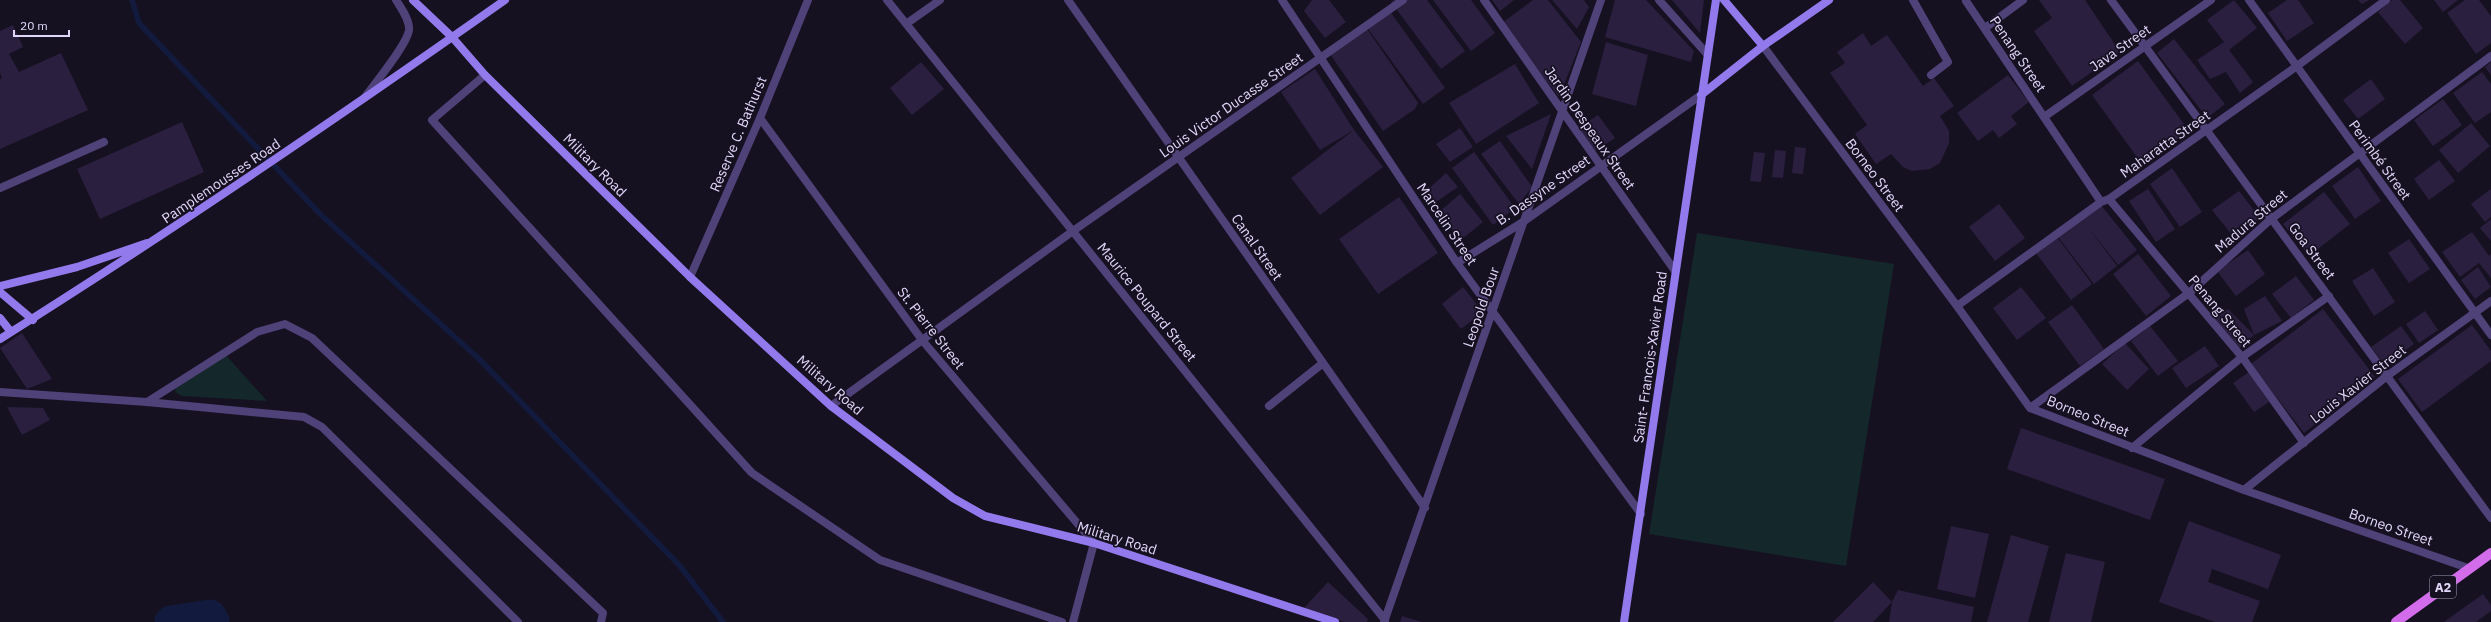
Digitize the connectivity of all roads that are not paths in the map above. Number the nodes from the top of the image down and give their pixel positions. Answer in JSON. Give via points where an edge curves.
{"nodes":[{"id":1,"x":396,"y":0,"type":"edge"},
{"id":2,"x":413,"y":0,"type":"edge"},
{"id":3,"x":505,"y":0,"type":"edge"},
{"id":4,"x":808,"y":0,"type":"edge"},
{"id":5,"x":887,"y":0,"type":"edge"},
{"id":6,"x":940,"y":0,"type":"edge"},
{"id":7,"x":1068,"y":0,"type":"edge"},
{"id":8,"x":1282,"y":0,"type":"edge"},
{"id":9,"x":1403,"y":0,"type":"edge"},
{"id":10,"x":1484,"y":0,"type":"edge"},
{"id":11,"x":1601,"y":0,"type":"edge"},
{"id":12,"x":1659,"y":0,"type":"edge"},
{"id":13,"x":1716,"y":0,"type":"edge"},
{"id":14,"x":1724,"y":0,"type":"edge"},
{"id":15,"x":1829,"y":0,"type":"edge"},
{"id":16,"x":1913,"y":0,"type":"edge"},
{"id":17,"x":2023,"y":0,"type":"edge"},
{"id":18,"x":2111,"y":0,"type":"edge"},
{"id":19,"x":2211,"y":0,"type":"edge"},
{"id":20,"x":2249,"y":0,"type":"edge"},
{"id":21,"x":2386,"y":0,"type":"edge"},
{"id":22,"x":1966,"y":1,"type":"edge"},
{"id":23,"x":906,"y":24,"type":"junction"},
{"id":24,"x":1985,"y":28,"type":"junction"},
{"id":25,"x":452,"y":37,"type":"junction"},
{"id":26,"x":1763,"y":46,"type":"junction"},
{"id":27,"x":2146,"y":46,"type":"junction"},
{"id":28,"x":1708,"y":55,"type":"junction"},
{"id":29,"x":2491,"y":56,"type":"edge"},
{"id":30,"x":1320,"y":59,"type":"junction"},
{"id":31,"x":2297,"y":66,"type":"junction"},
{"id":32,"x":1932,"y":74,"type":"dead end"},
{"id":33,"x":485,"y":75,"type":"junction"},
{"id":34,"x":1701,"y":95,"type":"junction"},
{"id":35,"x":363,"y":101,"type":"junction"},
{"id":36,"x":1562,"y":113,"type":"junction"},
{"id":37,"x":2044,"y":117,"type":"junction"},
{"id":38,"x":760,"y":118,"type":"junction"},
{"id":39,"x":2207,"y":131,"type":"junction"},
{"id":40,"x":104,"y":142,"type":"dead end"},
{"id":41,"x":2358,"y":152,"type":"junction"},
{"id":42,"x":1179,"y":157,"type":"junction"},
{"id":43,"x":1600,"y":167,"type":"junction"},
{"id":44,"x":0,"y":188,"type":"edge"},
{"id":45,"x":2109,"y":199,"type":"junction"},
{"id":46,"x":2101,"y":202,"type":"junction"},
{"id":47,"x":2271,"y":219,"type":"junction"},
{"id":48,"x":1523,"y":222,"type":"junction"},
{"id":49,"x":1074,"y":231,"type":"junction"},
{"id":50,"x":158,"y":239,"type":"junction"},
{"id":51,"x":1457,"y":263,"type":"junction"},
{"id":52,"x":1675,"y":271,"type":"junction"},
{"id":53,"x":690,"y":276,"type":"junction"},
{"id":54,"x":0,"y":286,"type":"edge"},
{"id":55,"x":0,"y":292,"type":"edge"},
{"id":56,"x":2189,"y":293,"type":"junction"},
{"id":57,"x":2329,"y":296,"type":"junction"},
{"id":58,"x":2491,"y":301,"type":"edge"},
{"id":59,"x":1957,"y":306,"type":"junction"},
{"id":60,"x":2475,"y":312,"type":"junction"},
{"id":61,"x":1494,"y":313,"type":"junction"},
{"id":62,"x":0,"y":318,"type":"edge"},
{"id":63,"x":33,"y":320,"type":"junction"},
{"id":64,"x":11,"y":332,"type":"junction"},
{"id":65,"x":2491,"y":335,"type":"edge"},
{"id":66,"x":0,"y":339,"type":"edge"},
{"id":67,"x":922,"y":340,"type":"junction"},
{"id":68,"x":2242,"y":358,"type":"junction"},
{"id":69,"x":1323,"y":363,"type":"junction"},
{"id":70,"x":2387,"y":376,"type":"junction"},
{"id":71,"x":0,"y":392,"type":"edge"},
{"id":72,"x":147,"y":402,"type":"junction"},
{"id":73,"x":831,"y":406,"type":"junction"},
{"id":74,"x":1270,"y":406,"type":"dead end"},
{"id":75,"x":2030,"y":408,"type":"junction"},
{"id":76,"x":2304,"y":443,"type":"junction"},
{"id":77,"x":2132,"y":448,"type":"junction"},
{"id":78,"x":2244,"y":490,"type":"junction"},
{"id":79,"x":1425,"y":508,"type":"junction"},
{"id":80,"x":1641,"y":514,"type":"junction"},
{"id":81,"x":2491,"y":518,"type":"edge"},
{"id":82,"x":1094,"y":543,"type":"junction"},
{"id":83,"x":2491,"y":553,"type":"edge"},
{"id":84,"x":2468,"y":568,"type":"junction"},
{"id":85,"x":1385,"y":621,"type":"edge"},
{"id":86,"x":518,"y":622,"type":"edge"},
{"id":87,"x":601,"y":622,"type":"edge"},
{"id":88,"x":1062,"y":622,"type":"edge"},
{"id":89,"x":1073,"y":622,"type":"edge"},
{"id":90,"x":1335,"y":622,"type":"edge"},
{"id":91,"x":1624,"y":622,"type":"edge"},
{"id":92,"x":2396,"y":622,"type":"edge"}],
"edges":[{"from":1,"to":35,"type":"street","via":[[404,12],[409,29],[404,45]]},
{"from":2,"to":25,"type":"main road","name":"Military Road"},
{"from":3,"to":25,"type":"main road","name":"Pamplemousses Road"},
{"from":4,"to":38,"type":"street","name":"Reserve C. Bathurst"},
{"from":5,"to":23,"type":"street","name":"Maurice Poupard Street"},
{"from":6,"to":23,"type":"street"},
{"from":7,"to":42,"type":"street","name":"Canal Street"},
{"from":8,"to":30,"type":"street","name":"Marcelin Street"},
{"from":9,"to":30,"type":"street","name":"Louis Victor Ducasse Street"},
{"from":10,"to":36,"type":"street","name":"Jardin Despeaux Street"},
{"from":11,"to":36,"type":"street","name":"Leopold Bour"},
{"from":12,"to":28,"type":"street"},
{"from":13,"to":28,"type":"main road","name":"Saint- Francois-Xavier Road"},
{"from":14,"to":26,"type":"main road"},
{"from":15,"to":26,"type":"main road"},
{"from":16,"to":32,"type":"street","via":[[1948,62]]},
{"from":17,"to":24,"type":"street"},
{"from":18,"to":27,"type":"street","name":"Goa Street"},
{"from":19,"to":27,"type":"street","name":"Java Street"},
{"from":20,"to":31,"type":"street","name":"Perimbé Street"},
{"from":21,"to":31,"type":"street","name":"Maharatta Street"},
{"from":22,"to":24,"type":"street","name":"Penang Street"},
{"from":23,"to":49,"type":"street","name":"Maurice Poupard Street"},
{"from":24,"to":37,"type":"street","name":"Penang Street"},
{"from":25,"to":33,"type":"main road","name":"Military Road"},
{"from":25,"to":35,"type":"main road","name":"Pamplemousses Road"},
{"from":26,"to":34,"type":"main road"},
{"from":26,"to":59,"type":"street","name":"Borneo Street"},
{"from":27,"to":37,"type":"street","name":"Java Street"},
{"from":27,"to":39,"type":"street","name":"Goa Street"},
{"from":28,"to":34,"type":"main road","name":"Saint- Francois-Xavier Road"},
{"from":29,"to":41,"type":"street","name":"Madura Street"},
{"from":30,"to":42,"type":"street","name":"Louis Victor Ducasse Street"},
{"from":30,"to":51,"type":"street","name":"Marcelin Street"},
{"from":31,"to":39,"type":"street","name":"Maharatta Street"},
{"from":31,"to":41,"type":"street","name":"Perimbé Street"},
{"from":33,"to":53,"type":"main road","name":"Military Road"},
{"from":33,"to":88,"type":"street","via":[[432,120],[752,473],[880,560]]},
{"from":34,"to":43,"type":"street","name":"B. Dassyne Street"},
{"from":34,"to":52,"type":"main road","name":"Saint- Francois-Xavier Road"},
{"from":35,"to":50,"type":"main road","name":"Pamplemousses Road"},
{"from":36,"to":43,"type":"street","name":"Jardin Despeaux Street"},
{"from":36,"to":48,"type":"street","name":"Leopold Bour"},
{"from":37,"to":46,"type":"street","name":"Penang Street"},
{"from":38,"to":53,"type":"street","name":"Reserve C. Bathurst"},
{"from":38,"to":67,"type":"street","name":"St. Pierre Street"},
{"from":39,"to":45,"type":"street","name":"Maharatta Street"},
{"from":39,"to":47,"type":"street","name":"Goa Street"},
{"from":40,"to":44,"type":"street"},
{"from":41,"to":47,"type":"street","name":"Madura Street"},
{"from":41,"to":60,"type":"street","name":"Perimbé Street"},
{"from":42,"to":49,"type":"street","name":"Louis Victor Ducasse Street"},
{"from":42,"to":69,"type":"street","name":"Canal Street"},
{"from":43,"to":48,"type":"street","name":"B. Dassyne Street"},
{"from":43,"to":52,"type":"street","name":"Jardin Despeaux Street"},
{"from":45,"to":46,"type":"street","name":"Maharatta Street"},
{"from":45,"to":56,"type":"street","name":"Penang Street"},
{"from":46,"to":59,"type":"street","name":"Maharatta Street"},
{"from":47,"to":56,"type":"street","name":"Madura Street"},
{"from":47,"to":57,"type":"street","name":"Goa Street"},
{"from":48,"to":51,"type":"street","name":"B. Dassyne Street"},
{"from":48,"to":61,"type":"street","name":"Leopold Bour"},
{"from":49,"to":67,"type":"street","name":"Louis Victor Ducasse Street"},
{"from":49,"to":85,"type":"street","name":"Maurice Poupard Street"},
{"from":50,"to":54,"type":"main road","via":[[77,267]]},
{"from":50,"to":63,"type":"main road","name":"Pamplemousses Road"},
{"from":51,"to":61,"type":"street","name":"Marcelin Street"},
{"from":52,"to":80,"type":"main road","name":"Saint- Francois-Xavier Road"},
{"from":53,"to":73,"type":"main road","name":"Military Road"},
{"from":55,"to":63,"type":"main road"},
{"from":56,"to":68,"type":"street","name":"Penang Street"},
{"from":56,"to":75,"type":"street","name":"Madura Street"},
{"from":57,"to":68,"type":"street"},
{"from":57,"to":70,"type":"street","name":"Goa Street"},
{"from":58,"to":60,"type":"street","name":"Louis Xavier Street"},
{"from":59,"to":75,"type":"street","name":"Borneo Street"},
{"from":60,"to":65,"type":"street","name":"Perimbé Street"},
{"from":60,"to":70,"type":"street","name":"Louis Xavier Street"},
{"from":61,"to":79,"type":"street","name":"Leopold Bour"},
{"from":61,"to":80,"type":"street","name":"Marcelin Street"},
{"from":62,"to":64,"type":"main road"},
{"from":63,"to":64,"type":"main road","name":"Pamplemousses Road"},
{"from":64,"to":66,"type":"main road","name":"Pamplemousses Road"},
{"from":67,"to":73,"type":"street","name":"Louis Victor Ducasse Street"},
{"from":67,"to":82,"type":"street","name":"St. Pierre Street"},
{"from":68,"to":76,"type":"street","name":"Penang Street"},
{"from":68,"to":77,"type":"street"},
{"from":69,"to":74,"type":"street"},
{"from":69,"to":79,"type":"street","name":"Canal Street"},
{"from":70,"to":76,"type":"street","name":"Louis Xavier Street"},
{"from":70,"to":81,"type":"street","name":"Goa Street"},
{"from":71,"to":72,"type":"street"},
{"from":72,"to":86,"type":"street","via":[[285,414],[304,418],[322,427]]},
{"from":72,"to":87,"type":"street","via":[[257,332],[286,324],[312,338],[446,464],[603,613]]},
{"from":73,"to":82,"type":"main road","name":"Military Road","via":[[953,498],[984,516]]},
{"from":75,"to":77,"type":"street","name":"Borneo Street"},
{"from":76,"to":78,"type":"street","name":"Louis Xavier Street"},
{"from":77,"to":78,"type":"street","name":"Borneo Street"},
{"from":78,"to":84,"type":"street","name":"Borneo Street"},
{"from":79,"to":85,"type":"street","name":"Leopold Bour"},
{"from":80,"to":91,"type":"main road","name":"Saint- Francois-Xavier Road"},
{"from":82,"to":89,"type":"street"},
{"from":82,"to":90,"type":"main road","name":"Military Road"},
{"from":83,"to":84,"type":"main road","number":"A2"},
{"from":84,"to":92,"type":"main road","number":"A2"}]}
